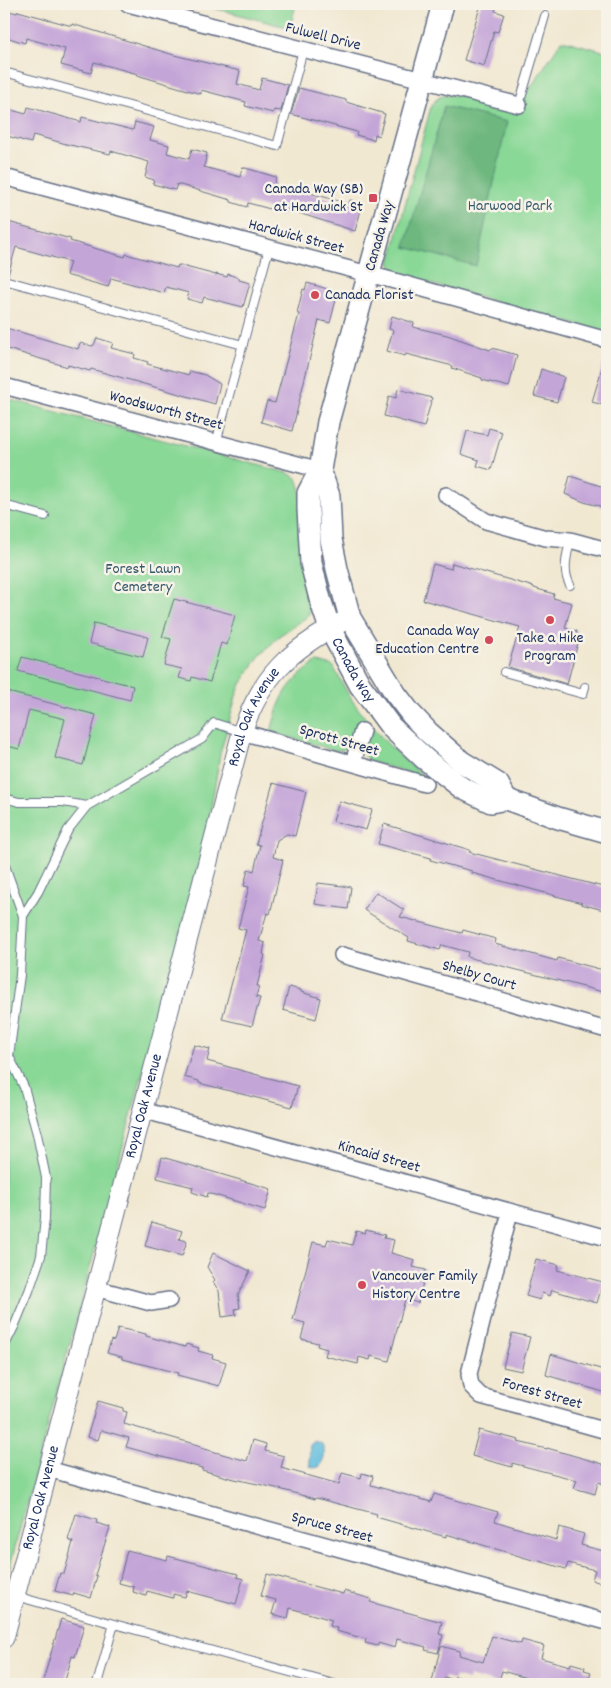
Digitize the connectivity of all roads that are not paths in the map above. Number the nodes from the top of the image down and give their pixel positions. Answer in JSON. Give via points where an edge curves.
{"nodes":[{"id":1,"x":128,"y":4,"type":"edge"},
{"id":2,"x":443,"y":4,"type":"edge"},
{"id":3,"x":545,"y":16,"type":"dead end"},
{"id":4,"x":303,"y":50,"type":"junction"},
{"id":5,"x":4,"y":72,"type":"edge"},
{"id":6,"x":422,"y":80,"type":"junction"},
{"id":7,"x":519,"y":105,"type":"joint"},
{"id":8,"x":4,"y":178,"type":"edge"},
{"id":9,"x":269,"y":248,"type":"junction"},
{"id":10,"x":369,"y":274,"type":"junction"},
{"id":11,"x":4,"y":280,"type":"edge"},
{"id":12,"x":607,"y":340,"type":"edge"},
{"id":13,"x":243,"y":345,"type":"junction"},
{"id":14,"x":4,"y":386,"type":"edge"},
{"id":15,"x":216,"y":443,"type":"junction"},
{"id":16,"x":320,"y":470,"type":"junction"},
{"id":17,"x":446,"y":495,"type":"dead end"},
{"id":18,"x":4,"y":505,"type":"edge"},
{"id":19,"x":45,"y":516,"type":"dead end"},
{"id":20,"x":570,"y":540,"type":"junction"},
{"id":21,"x":607,"y":550,"type":"edge"},
{"id":22,"x":570,"y":585,"type":"dead end"},
{"id":23,"x":350,"y":618,"type":"junction"},
{"id":24,"x":330,"y":629,"type":"junction"},
{"id":25,"x":504,"y":672,"type":"dead end"},
{"id":26,"x":585,"y":688,"type":"dead end"},
{"id":27,"x":362,"y":731,"type":"dead end"},
{"id":28,"x":242,"y":732,"type":"junction"},
{"id":29,"x":353,"y":763,"type":"junction"},
{"id":30,"x":426,"y":784,"type":"dead end"},
{"id":31,"x":4,"y":798,"type":"edge"},
{"id":32,"x":506,"y":799,"type":"junction"},
{"id":33,"x":88,"y":806,"type":"junction"},
{"id":34,"x":607,"y":832,"type":"edge"},
{"id":35,"x":4,"y":863,"type":"edge"},
{"id":36,"x":23,"y":916,"type":"junction"},
{"id":37,"x":342,"y":956,"type":"dead end"},
{"id":38,"x":607,"y":1030,"type":"edge"},
{"id":39,"x":4,"y":1048,"type":"edge"},
{"id":40,"x":8,"y":1056,"type":"junction"},
{"id":41,"x":4,"y":1063,"type":"edge"},
{"id":42,"x":142,"y":1110,"type":"junction"},
{"id":43,"x":510,"y":1212,"type":"junction"},
{"id":44,"x":607,"y":1238,"type":"edge"},
{"id":45,"x":95,"y":1288,"type":"junction"},
{"id":46,"x":169,"y":1300,"type":"dead end"},
{"id":47,"x":4,"y":1347,"type":"edge"},
{"id":48,"x":607,"y":1431,"type":"edge"},
{"id":49,"x":48,"y":1469,"type":"junction"},
{"id":50,"x":16,"y":1596,"type":"junction"},
{"id":51,"x":607,"y":1622,"type":"edge"},
{"id":52,"x":114,"y":1624,"type":"junction"},
{"id":53,"x":4,"y":1638,"type":"edge"},
{"id":54,"x":97,"y":1684,"type":"edge"},
{"id":55,"x":334,"y":1684,"type":"edge"}],
"edges":[{"from":1,"to":4,"type":"street","name":"Fulwell Drive"},
{"from":2,"to":6,"type":"main road","name":"Canada Way"},
{"from":3,"to":7,"type":"lane"},
{"from":4,"to":5,"type":"lane","via":[[277,146]]},
{"from":4,"to":6,"type":"street","name":"Fulwell Drive"},
{"from":6,"to":7,"type":"street","name":"Fulwell Drive"},
{"from":6,"to":10,"type":"main road","name":"Canada Way"},
{"from":8,"to":9,"type":"street","name":"Hardwick Street"},
{"from":9,"to":10,"type":"street","name":"Hardwick Street"},
{"from":9,"to":13,"type":"lane"},
{"from":10,"to":12,"type":"street","name":"Hardwick Street"},
{"from":10,"to":16,"type":"main road","name":"Canada Way","via":[[328,422]]},
{"from":11,"to":13,"type":"lane"},
{"from":13,"to":15,"type":"lane"},
{"from":14,"to":15,"type":"street","name":"Woodsworth Street"},
{"from":15,"to":16,"type":"street","name":"Woodsworth Street"},
{"from":16,"to":23,"type":"main road","name":"Canada Way","via":[[329,496],[331,538]]},
{"from":16,"to":24,"type":"main road","name":"Canada Way","via":[[308,493],[308,537],[311,563]]},
{"from":17,"to":20,"type":"street","via":[[486,521],[546,538]]},
{"from":18,"to":19,"type":"lane"},
{"from":20,"to":21,"type":"street"},
{"from":20,"to":22,"type":"lane","via":[[565,576]]},
{"from":23,"to":24,"type":"street","name":"Royal Oak Avenue"},
{"from":23,"to":32,"type":"main road","name":"Canada Way","via":[[411,714],[462,762],[498,784]]},
{"from":24,"to":28,"type":"street","name":"Royal Oak Avenue","via":[[300,647],[265,683]]},
{"from":24,"to":32,"type":"main road","name":"Canada Way","via":[[360,685],[392,727],[425,759],[462,788],[491,802]]},
{"from":25,"to":26,"type":"lane","via":[[583,694]]},
{"from":27,"to":29,"type":"street"},
{"from":28,"to":29,"type":"street","name":"Sprott Street"},
{"from":28,"to":33,"type":"lane","via":[[214,723],[202,739]]},
{"from":28,"to":42,"type":"street","name":"Royal Oak Avenue"},
{"from":29,"to":30,"type":"street","name":"Sprott Street"},
{"from":31,"to":33,"type":"lane","via":[[19,802],[63,802]]},
{"from":32,"to":34,"type":"main road","name":"Canada Way"},
{"from":33,"to":36,"type":"lane","via":[[68,830]]},
{"from":35,"to":36,"type":"lane"},
{"from":36,"to":40,"type":"lane","via":[[20,975]]},
{"from":37,"to":38,"type":"street","name":"Shelby Court"},
{"from":39,"to":40,"type":"lane"},
{"from":40,"to":41,"type":"lane"},
{"from":40,"to":47,"type":"lane","via":[[24,1087],[46,1178],[41,1256]]},
{"from":42,"to":43,"type":"street","name":"Kincaid Street"},
{"from":42,"to":45,"type":"street","name":"Royal Oak Avenue"},
{"from":43,"to":44,"type":"street","name":"Kincaid Street"},
{"from":43,"to":48,"type":"street","name":"Forest Street","via":[[468,1374],[471,1386],[482,1396]]},
{"from":45,"to":46,"type":"street","via":[[151,1303]]},
{"from":45,"to":49,"type":"street","name":"Royal Oak Avenue"},
{"from":49,"to":50,"type":"street","name":"Royal Oak Avenue"},
{"from":49,"to":51,"type":"street","name":"Spruce Street"},
{"from":50,"to":52,"type":"lane"},
{"from":50,"to":53,"type":"street","name":"Royal Oak Avenue"},
{"from":52,"to":54,"type":"lane"},
{"from":52,"to":55,"type":"lane"}]}
